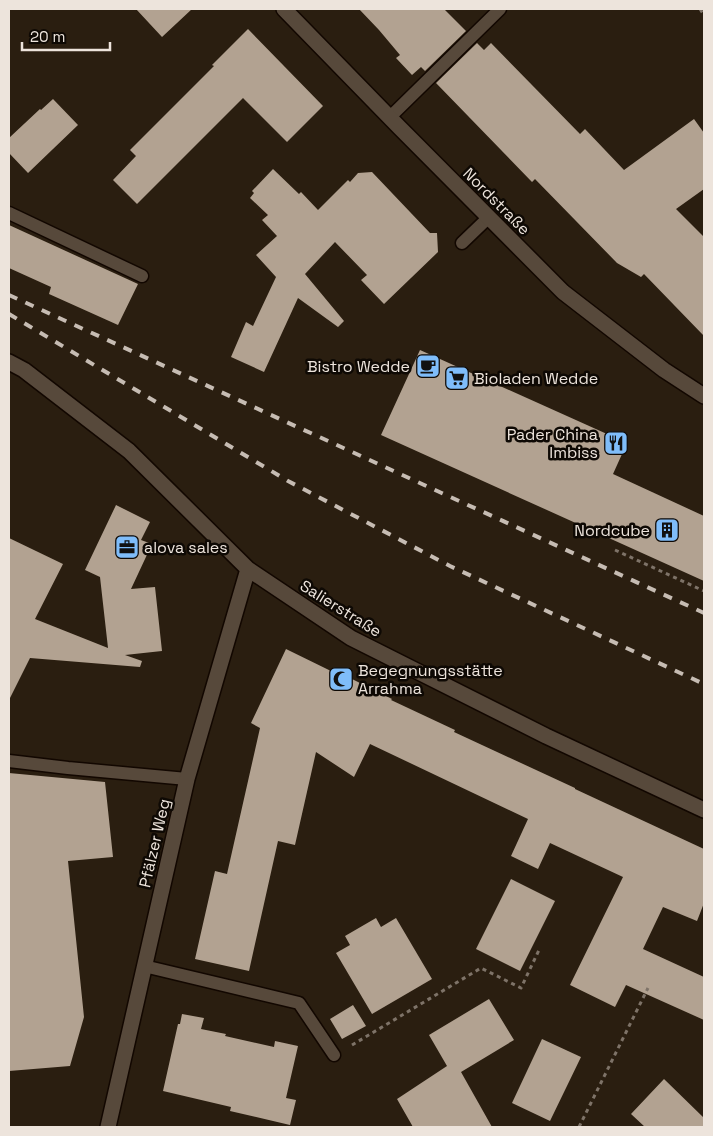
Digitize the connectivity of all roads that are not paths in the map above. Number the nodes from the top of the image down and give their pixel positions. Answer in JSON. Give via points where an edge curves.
{"nodes":[{"id":1,"x":284,"y":9,"type":"edge"},
{"id":2,"x":500,"y":9,"type":"edge"},
{"id":3,"x":390,"y":117,"type":"junction"},
{"id":4,"x":9,"y":213,"type":"edge"},
{"id":5,"x":489,"y":217,"type":"junction"},
{"id":6,"x":462,"y":243,"type":"dead end"},
{"id":7,"x":142,"y":276,"type":"dead end"},
{"id":8,"x":9,"y":362,"type":"edge"},
{"id":9,"x":704,"y":396,"type":"edge"},
{"id":10,"x":248,"y":569,"type":"junction"},
{"id":11,"x":9,"y":761,"type":"edge"},
{"id":12,"x":187,"y":779,"type":"junction"},
{"id":13,"x":704,"y":810,"type":"edge"},
{"id":14,"x":144,"y":966,"type":"junction"},
{"id":15,"x":334,"y":1055,"type":"road end"},
{"id":16,"x":108,"y":1127,"type":"edge"}],
"edges":[{"from":1,"to":3,"type":"street","name":"Nordstraße"},
{"from":2,"to":3,"type":"lane"},
{"from":3,"to":5,"type":"street","name":"Nordstraße"},
{"from":4,"to":7,"type":"lane"},
{"from":5,"to":6,"type":"lane"},
{"from":5,"to":9,"type":"street","name":"Nordstraße","via":[[563,292],[664,370]]},
{"from":8,"to":10,"type":"street","name":"Salierstraße","via":[[24,370],[129,451]]},
{"from":10,"to":12,"type":"street","name":"Pfälzer Weg"},
{"from":10,"to":13,"type":"street","name":"Salierstraße","via":[[351,638],[546,736]]},
{"from":11,"to":12,"type":"lane"},
{"from":12,"to":14,"type":"street","name":"Pfälzer Weg"},
{"from":14,"to":15,"type":"lane","via":[[299,1003]]},
{"from":14,"to":16,"type":"street","name":"Pfälzer Weg"}]}
